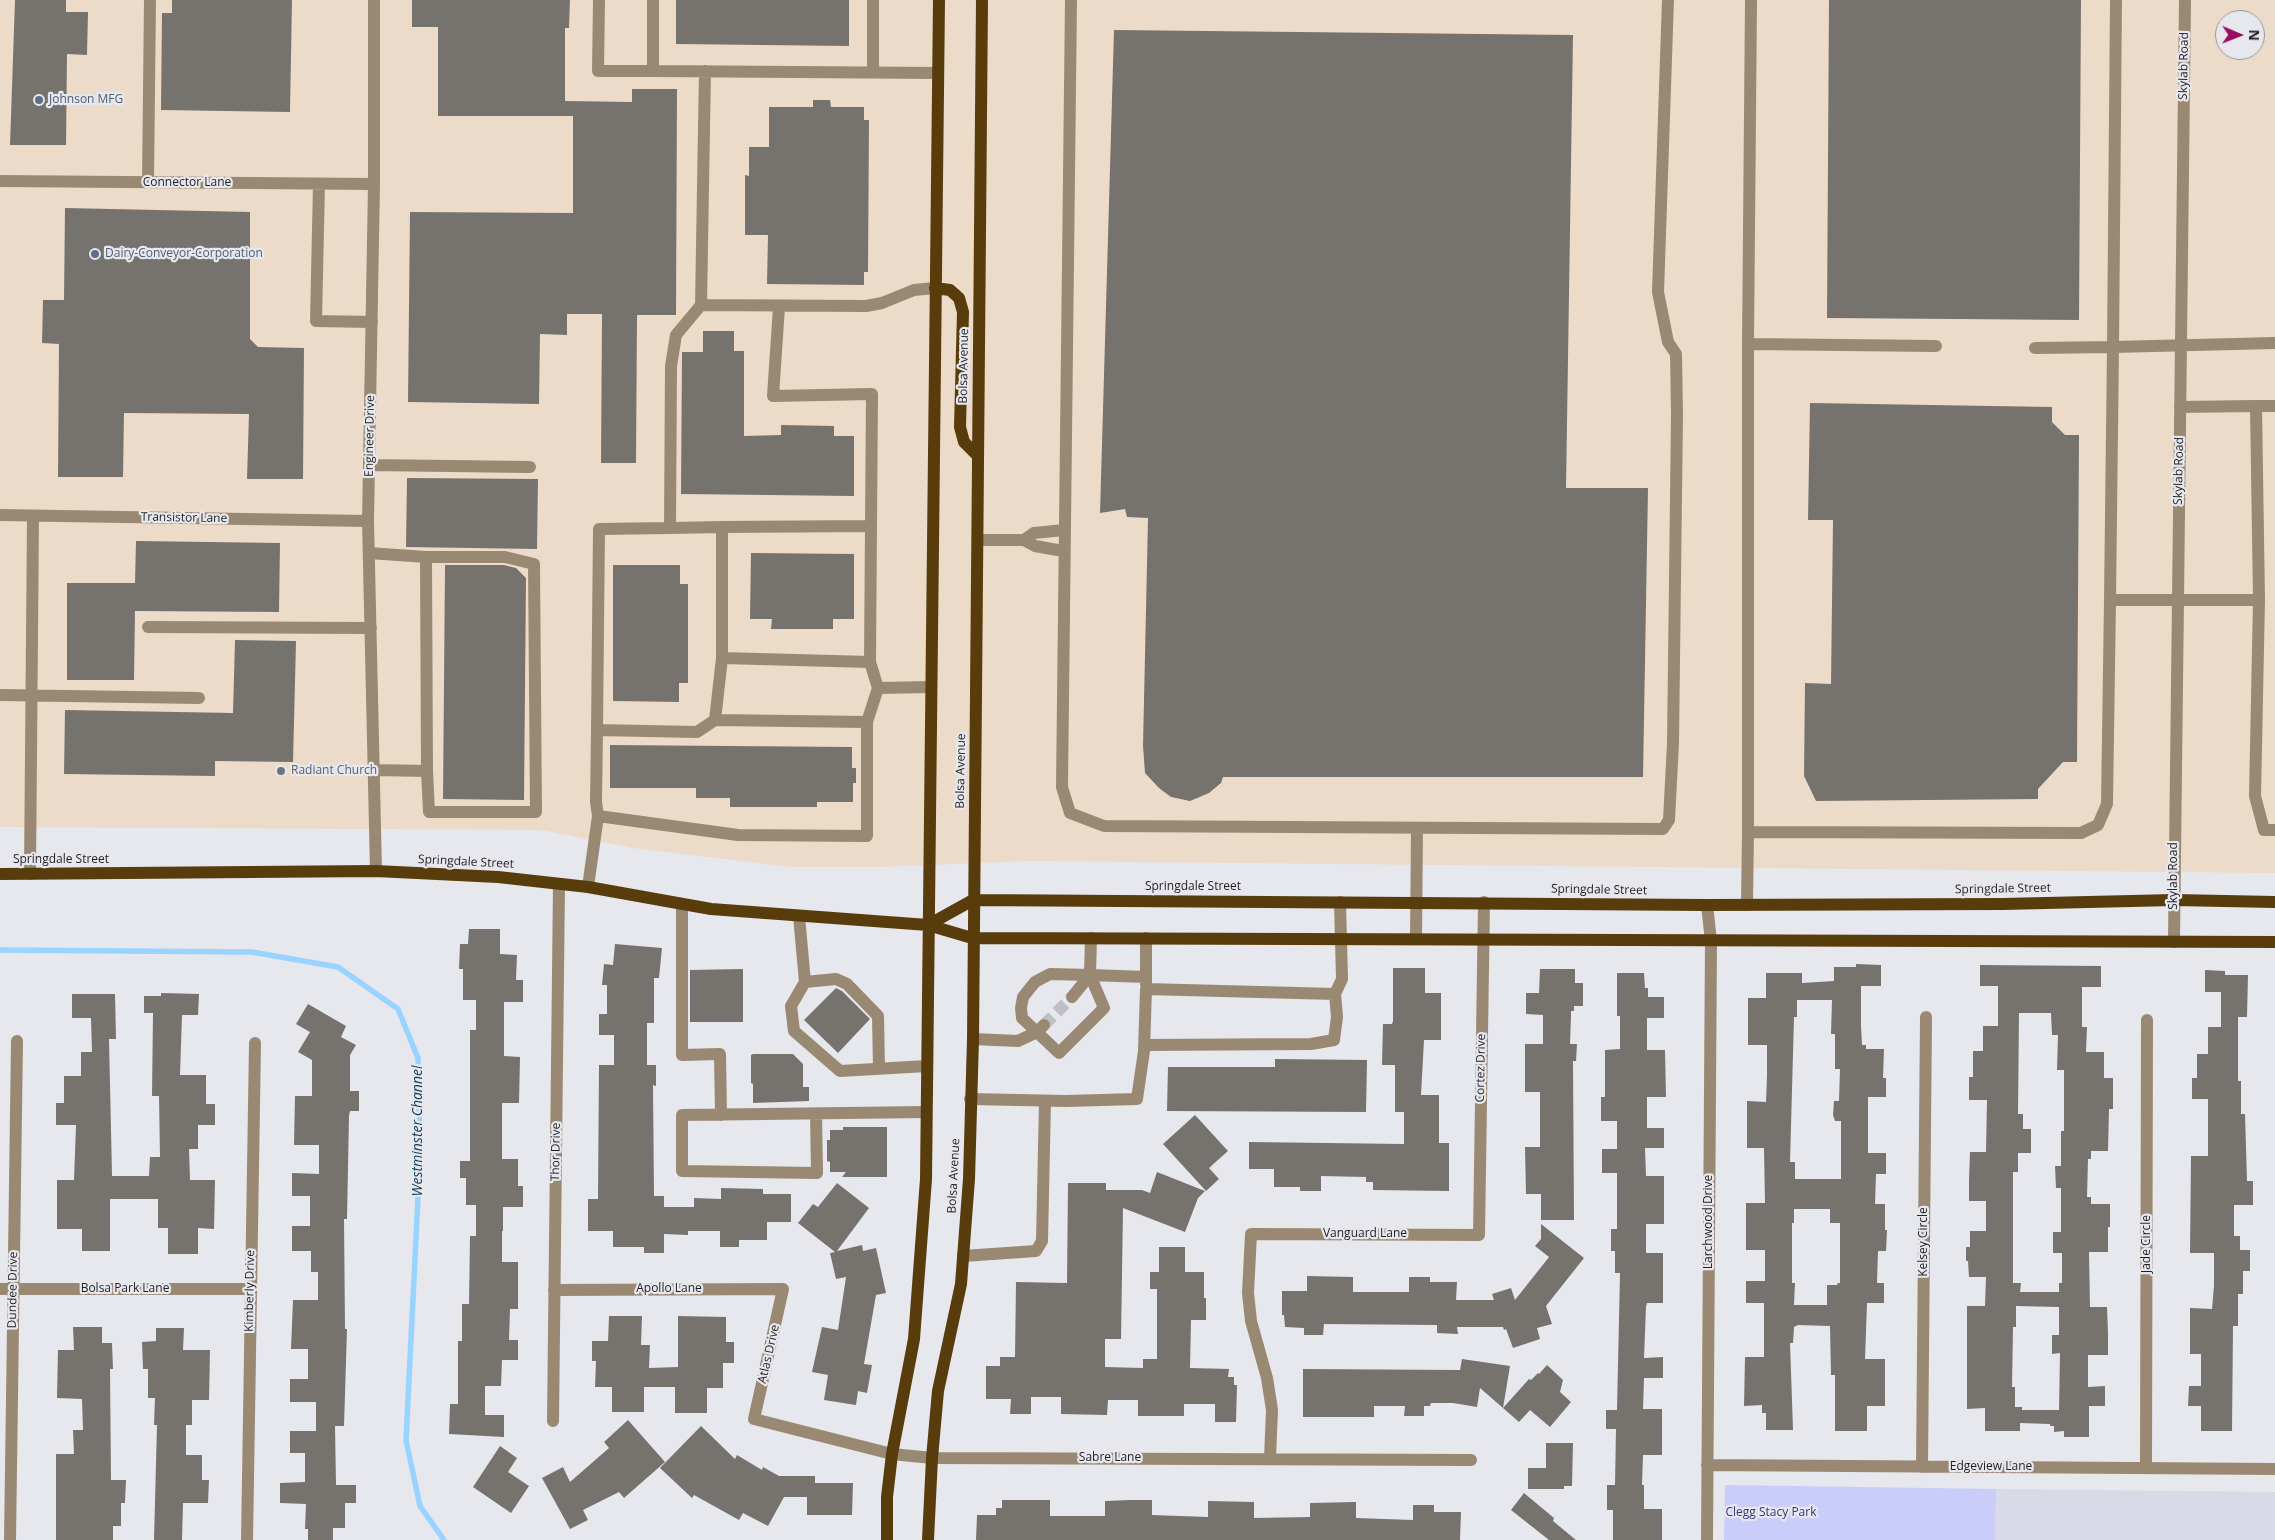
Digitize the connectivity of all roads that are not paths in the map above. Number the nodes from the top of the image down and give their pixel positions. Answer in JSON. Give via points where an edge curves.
{"nodes":[{"id":1,"x":150,"y":0,"type":"edge"},
{"id":2,"x":374,"y":0,"type":"edge"},
{"id":3,"x":599,"y":0,"type":"edge"},
{"id":4,"x":653,"y":0,"type":"edge"},
{"id":5,"x":873,"y":0,"type":"edge"},
{"id":6,"x":940,"y":0,"type":"edge"},
{"id":7,"x":982,"y":0,"type":"edge"},
{"id":8,"x":1071,"y":0,"type":"edge"},
{"id":9,"x":1668,"y":0,"type":"edge"},
{"id":10,"x":1751,"y":0,"type":"edge"},
{"id":11,"x":2116,"y":0,"type":"edge"},
{"id":12,"x":2185,"y":0,"type":"edge"},
{"id":13,"x":653,"y":71,"type":"junction"},
{"id":14,"x":705,"y":71,"type":"junction"},
{"id":15,"x":873,"y":72,"type":"junction"},
{"id":16,"x":938,"y":73,"type":"junction"},
{"id":17,"x":0,"y":181,"type":"edge"},
{"id":18,"x":148,"y":182,"type":"junction"},
{"id":19,"x":319,"y":184,"type":"junction"},
{"id":20,"x":374,"y":184,"type":"junction"},
{"id":21,"x":935,"y":288,"type":"junction"},
{"id":22,"x":702,"y":305,"type":"junction"},
{"id":23,"x":778,"y":307,"type":"junction"},
{"id":24,"x":372,"y":322,"type":"junction"},
{"id":25,"x":2275,"y":343,"type":"edge"},
{"id":26,"x":1748,"y":344,"type":"junction"},
{"id":27,"x":1936,"y":346,"type":"dead end"},
{"id":28,"x":2180,"y":346,"type":"junction"},
{"id":29,"x":2113,"y":347,"type":"junction"},
{"id":30,"x":2035,"y":348,"type":"dead end"},
{"id":31,"x":2256,"y":406,"type":"junction"},
{"id":32,"x":2275,"y":406,"type":"edge"},
{"id":33,"x":2180,"y":407,"type":"junction"},
{"id":34,"x":977,"y":455,"type":"junction"},
{"id":35,"x":369,"y":464,"type":"junction"},
{"id":36,"x":530,"y":467,"type":"dead end"},
{"id":37,"x":0,"y":515,"type":"edge"},
{"id":38,"x":33,"y":516,"type":"junction"},
{"id":39,"x":368,"y":521,"type":"junction"},
{"id":40,"x":871,"y":526,"type":"junction"},
{"id":41,"x":722,"y":527,"type":"junction"},
{"id":42,"x":670,"y":528,"type":"junction"},
{"id":43,"x":1064,"y":530,"type":"junction"},
{"id":44,"x":978,"y":540,"type":"junction"},
{"id":45,"x":1024,"y":540,"type":"junction"},
{"id":46,"x":1064,"y":551,"type":"junction"},
{"id":47,"x":369,"y":553,"type":"junction"},
{"id":48,"x":426,"y":557,"type":"junction"},
{"id":49,"x":2110,"y":600,"type":"junction"},
{"id":50,"x":2259,"y":600,"type":"junction"},
{"id":51,"x":2177,"y":601,"type":"junction"},
{"id":52,"x":148,"y":627,"type":"dead end"},
{"id":53,"x":370,"y":628,"type":"junction"},
{"id":54,"x":722,"y":658,"type":"junction"},
{"id":55,"x":870,"y":662,"type":"junction"},
{"id":56,"x":930,"y":687,"type":"junction"},
{"id":57,"x":878,"y":688,"type":"junction"},
{"id":58,"x":0,"y":695,"type":"edge"},
{"id":59,"x":31,"y":695,"type":"junction"},
{"id":60,"x":199,"y":698,"type":"dead end"},
{"id":61,"x":715,"y":720,"type":"junction"},
{"id":62,"x":867,"y":722,"type":"junction"},
{"id":63,"x":597,"y":730,"type":"junction"},
{"id":64,"x":374,"y":770,"type":"junction"},
{"id":65,"x":427,"y":771,"type":"junction"},
{"id":66,"x":598,"y":816,"type":"junction"},
{"id":67,"x":1417,"y":828,"type":"junction"},
{"id":68,"x":2275,"y":830,"type":"edge"},
{"id":69,"x":1748,"y":832,"type":"junction"},
{"id":70,"x":376,"y":871,"type":"junction"},
{"id":71,"x":0,"y":874,"type":"edge"},
{"id":72,"x":30,"y":874,"type":"junction"},
{"id":73,"x":560,"y":884,"type":"junction"},
{"id":74,"x":588,"y":887,"type":"junction"},
{"id":75,"x":973,"y":900,"type":"junction"},
{"id":76,"x":2174,"y":900,"type":"junction"},
{"id":77,"x":1340,"y":902,"type":"junction"},
{"id":78,"x":1416,"y":902,"type":"junction"},
{"id":79,"x":1484,"y":902,"type":"junction"},
{"id":80,"x":2275,"y":902,"type":"edge"},
{"id":81,"x":682,"y":905,"type":"junction"},
{"id":82,"x":1707,"y":905,"type":"junction"},
{"id":83,"x":1747,"y":905,"type":"junction"},
{"id":84,"x":799,"y":916,"type":"junction"},
{"id":85,"x":928,"y":925,"type":"junction"},
{"id":86,"x":972,"y":938,"type":"junction"},
{"id":87,"x":1091,"y":938,"type":"junction"},
{"id":88,"x":1146,"y":938,"type":"junction"},
{"id":89,"x":1341,"y":938,"type":"junction"},
{"id":90,"x":1416,"y":939,"type":"junction"},
{"id":91,"x":1483,"y":939,"type":"junction"},
{"id":92,"x":1711,"y":940,"type":"junction"},
{"id":93,"x":2174,"y":942,"type":"junction"},
{"id":94,"x":2275,"y":942,"type":"edge"},
{"id":95,"x":1090,"y":975,"type":"junction"},
{"id":96,"x":805,"y":982,"type":"junction"},
{"id":97,"x":1146,"y":983,"type":"junction"},
{"id":98,"x":1335,"y":994,"type":"junction"},
{"id":99,"x":1072,"y":997,"type":"tunnel mouth"},
{"id":100,"x":1926,"y":1017,"type":"dead end"},
{"id":101,"x":2147,"y":1020,"type":"dead end"},
{"id":102,"x":1041,"y":1029,"type":"junction"},
{"id":103,"x":972,"y":1039,"type":"junction"},
{"id":104,"x":17,"y":1041,"type":"dead end"},
{"id":105,"x":255,"y":1043,"type":"dead end"},
{"id":106,"x":1144,"y":1045,"type":"junction"},
{"id":107,"x":927,"y":1066,"type":"junction"},
{"id":108,"x":879,"y":1068,"type":"junction"},
{"id":109,"x":970,"y":1099,"type":"junction"},
{"id":110,"x":1045,"y":1101,"type":"junction"},
{"id":111,"x":926,"y":1112,"type":"junction"},
{"id":112,"x":816,"y":1114,"type":"junction"},
{"id":113,"x":721,"y":1115,"type":"junction"},
{"id":114,"x":1479,"y":1235,"type":"joint"},
{"id":115,"x":963,"y":1256,"type":"junction"},
{"id":116,"x":783,"y":1288,"type":"joint"},
{"id":117,"x":0,"y":1289,"type":"edge"},
{"id":118,"x":14,"y":1289,"type":"junction"},
{"id":119,"x":250,"y":1289,"type":"junction"},
{"id":120,"x":554,"y":1290,"type":"junction"},
{"id":121,"x":754,"y":1419,"type":"joint"},
{"id":122,"x":553,"y":1421,"type":"dead end"},
{"id":123,"x":892,"y":1454,"type":"junction"},
{"id":124,"x":932,"y":1458,"type":"junction"},
{"id":125,"x":1270,"y":1458,"type":"junction"},
{"id":126,"x":1472,"y":1460,"type":"dead end"},
{"id":127,"x":1707,"y":1465,"type":"junction"},
{"id":128,"x":1922,"y":1467,"type":"junction"},
{"id":129,"x":2146,"y":1468,"type":"junction"},
{"id":130,"x":2275,"y":1469,"type":"edge"},
{"id":131,"x":10,"y":1540,"type":"edge"},
{"id":132,"x":247,"y":1540,"type":"edge"},
{"id":133,"x":887,"y":1540,"type":"edge"},
{"id":134,"x":928,"y":1540,"type":"edge"},
{"id":135,"x":1707,"y":1540,"type":"edge"}],
"edges":[{"from":1,"to":18,"type":"street"},
{"from":2,"to":20,"type":"street","name":"Engineer Drive"},
{"from":3,"to":13,"type":"street","via":[[598,70]]},
{"from":4,"to":13,"type":"street"},
{"from":5,"to":15,"type":"street"},
{"from":6,"to":16,"type":"main road"},
{"from":7,"to":34,"type":"main road","name":"Bolsa Avenue"},
{"from":8,"to":43,"type":"street"},
{"from":9,"to":67,"type":"street","via":[[1658,292],[1668,342],[1676,354],[1673,743],[1669,820],[1664,829]]},
{"from":10,"to":26,"type":"street"},
{"from":11,"to":29,"type":"street"},
{"from":12,"to":28,"type":"street","name":"Skylab Road"},
{"from":13,"to":14,"type":"street"},
{"from":14,"to":15,"type":"street"},
{"from":14,"to":22,"type":"street"},
{"from":15,"to":16,"type":"street"},
{"from":16,"to":21,"type":"main road"},
{"from":17,"to":18,"type":"street","name":"Connector Lane"},
{"from":18,"to":19,"type":"street","name":"Connector Lane"},
{"from":19,"to":20,"type":"street","name":"Connector Lane"},
{"from":19,"to":24,"type":"street","via":[[316,321]]},
{"from":20,"to":24,"type":"street","name":"Engineer Drive"},
{"from":21,"to":23,"type":"street","via":[[914,290],[866,306]]},
{"from":21,"to":34,"type":"main road","via":[[950,290],[959,298],[963,312],[960,426],[964,442]]},
{"from":21,"to":56,"type":"main road"},
{"from":22,"to":23,"type":"street"},
{"from":22,"to":42,"type":"street","via":[[676,335],[671,366]]},
{"from":23,"to":40,"type":"street","via":[[773,396],[872,394]]},
{"from":24,"to":35,"type":"street","name":"Engineer Drive"},
{"from":25,"to":28,"type":"street"},
{"from":26,"to":27,"type":"street"},
{"from":26,"to":69,"type":"street"},
{"from":28,"to":29,"type":"street"},
{"from":28,"to":33,"type":"street","name":"Skylab Road"},
{"from":29,"to":30,"type":"street"},
{"from":29,"to":49,"type":"street"},
{"from":31,"to":32,"type":"street"},
{"from":31,"to":33,"type":"street"},
{"from":31,"to":50,"type":"street"},
{"from":33,"to":51,"type":"street","name":"Skylab Road"},
{"from":34,"to":44,"type":"main road","name":"Bolsa Avenue"},
{"from":35,"to":36,"type":"street"},
{"from":35,"to":39,"type":"street","name":"Engineer Drive"},
{"from":37,"to":38,"type":"street","name":"Transistor Lane"},
{"from":38,"to":39,"type":"street","name":"Transistor Lane"},
{"from":38,"to":59,"type":"street"},
{"from":39,"to":47,"type":"street","name":"Engineer Drive"},
{"from":40,"to":41,"type":"street"},
{"from":40,"to":55,"type":"street"},
{"from":41,"to":42,"type":"street"},
{"from":41,"to":54,"type":"street"},
{"from":42,"to":63,"type":"street","via":[[599,529]]},
{"from":43,"to":45,"type":"street","via":[[1034,533]]},
{"from":43,"to":46,"type":"street"},
{"from":44,"to":45,"type":"street"},
{"from":44,"to":75,"type":"main road","name":"Bolsa Avenue"},
{"from":45,"to":46,"type":"street","via":[[1035,546]]},
{"from":46,"to":67,"type":"street","via":[[1062,787],[1070,813],[1104,826]]},
{"from":47,"to":48,"type":"street"},
{"from":47,"to":53,"type":"street","name":"Engineer Drive"},
{"from":48,"to":65,"type":"street"},
{"from":48,"to":65,"type":"street","via":[[504,557],[534,564],[536,812],[429,812]]},
{"from":49,"to":51,"type":"street"},
{"from":49,"to":69,"type":"street","via":[[2107,804],[2098,825],[2081,833]]},
{"from":50,"to":51,"type":"street"},
{"from":50,"to":68,"type":"street","via":[[2255,796],[2264,830]]},
{"from":51,"to":76,"type":"street","name":"Skylab Road"},
{"from":52,"to":53,"type":"street"},
{"from":53,"to":64,"type":"street","name":"Engineer Drive"},
{"from":54,"to":55,"type":"street"},
{"from":54,"to":61,"type":"street"},
{"from":55,"to":57,"type":"street"},
{"from":56,"to":57,"type":"street"},
{"from":56,"to":85,"type":"main road"},
{"from":57,"to":62,"type":"street"},
{"from":58,"to":59,"type":"street"},
{"from":59,"to":60,"type":"street"},
{"from":59,"to":72,"type":"street"},
{"from":61,"to":62,"type":"street"},
{"from":61,"to":63,"type":"street","via":[[697,732]]},
{"from":62,"to":66,"type":"street","via":[[867,836],[738,835]]},
{"from":63,"to":66,"type":"street"},
{"from":64,"to":65,"type":"street"},
{"from":64,"to":70,"type":"street","name":"Engineer Drive"},
{"from":66,"to":74,"type":"street"},
{"from":67,"to":78,"type":"street"},
{"from":69,"to":83,"type":"street"},
{"from":70,"to":72,"type":"main road","name":"Springdale Street"},
{"from":70,"to":73,"type":"main road","name":"Springdale Street","via":[[498,877]]},
{"from":71,"to":72,"type":"main road","name":"Springdale Street"},
{"from":73,"to":74,"type":"main road","name":"Springdale Street"},
{"from":73,"to":120,"type":"street","name":"Thor Drive"},
{"from":74,"to":81,"type":"main road","name":"Springdale Street"},
{"from":75,"to":77,"type":"main road","name":"Springdale Street"},
{"from":75,"to":85,"type":"main road","name":"Springdale Street"},
{"from":75,"to":86,"type":"main road","name":"Bolsa Avenue"},
{"from":76,"to":80,"type":"main road","name":"Springdale Street"},
{"from":76,"to":83,"type":"main road","name":"Springdale Street"},
{"from":76,"to":93,"type":"street","name":"Skylab Road"},
{"from":77,"to":78,"type":"main road","name":"Springdale Street"},
{"from":77,"to":89,"type":"street"},
{"from":78,"to":79,"type":"main road","name":"Springdale Street"},
{"from":78,"to":90,"type":"street"},
{"from":79,"to":82,"type":"main road","name":"Springdale Street"},
{"from":79,"to":91,"type":"street","name":"Cortez Drive"},
{"from":81,"to":84,"type":"main road","name":"Springdale Street"},
{"from":81,"to":113,"type":"street","via":[[682,1055],[720,1054]]},
{"from":82,"to":83,"type":"main road","name":"Springdale Street"},
{"from":82,"to":92,"type":"street","name":"Larchwood Drive"},
{"from":84,"to":85,"type":"main road","name":"Springdale Street"},
{"from":84,"to":96,"type":"street"},
{"from":85,"to":86,"type":"main road","name":"Springdale Street"},
{"from":85,"to":107,"type":"main road"},
{"from":86,"to":87,"type":"main road","name":"Springdale Street"},
{"from":86,"to":103,"type":"main road","name":"Bolsa Avenue"},
{"from":87,"to":88,"type":"main road","name":"Springdale Street"},
{"from":87,"to":95,"type":"street"},
{"from":88,"to":89,"type":"main road","name":"Springdale Street"},
{"from":88,"to":97,"type":"street"},
{"from":89,"to":90,"type":"main road","name":"Springdale Street"},
{"from":89,"to":98,"type":"street","via":[[1342,979]]},
{"from":90,"to":91,"type":"main road","name":"Springdale Street"},
{"from":91,"to":92,"type":"main road","name":"Springdale Street"},
{"from":91,"to":114,"type":"street","name":"Cortez Drive"},
{"from":92,"to":93,"type":"main road","name":"Springdale Street"},
{"from":92,"to":127,"type":"street","name":"Larchwood Drive"},
{"from":93,"to":94,"type":"main road","name":"Springdale Street"},
{"from":95,"to":97,"type":"street"},
{"from":95,"to":99,"type":"street"},
{"from":95,"to":102,"type":"street","via":[[1050,974],[1035,982],[1023,997],[1022,1018]]},
{"from":95,"to":102,"type":"street","via":[[1104,1008],[1059,1053]]},
{"from":96,"to":108,"type":"street","via":[[836,979],[847,984],[878,1016]]},
{"from":96,"to":108,"type":"street","via":[[791,1006],[794,1031],[840,1071]]},
{"from":97,"to":98,"type":"street"},
{"from":97,"to":106,"type":"street"},
{"from":98,"to":106,"type":"street","via":[[1334,1040],[1311,1044]]},
{"from":100,"to":128,"type":"street","name":"Kelsey Circle"},
{"from":101,"to":129,"type":"street","name":"Jade Circle"},
{"from":102,"to":103,"type":"street","via":[[1018,1041]]},
{"from":103,"to":109,"type":"main road","name":"Bolsa Avenue"},
{"from":104,"to":118,"type":"street","name":"Dundee Drive"},
{"from":105,"to":119,"type":"street","name":"Kimberly Drive"},
{"from":106,"to":110,"type":"street","via":[[1137,1099]]},
{"from":107,"to":108,"type":"street"},
{"from":107,"to":111,"type":"main road"},
{"from":109,"to":110,"type":"street"},
{"from":109,"to":115,"type":"main road","name":"Bolsa Avenue","via":[[969,1179]]},
{"from":110,"to":115,"type":"street","via":[[1042,1241],[1036,1251]]},
{"from":111,"to":112,"type":"street"},
{"from":111,"to":123,"type":"main road","via":[[926,1178],[914,1339]]},
{"from":112,"to":113,"type":"street"},
{"from":112,"to":113,"type":"street","via":[[817,1173],[682,1171],[682,1115]]},
{"from":114,"to":125,"type":"street","name":"Vanguard Lane","via":[[1251,1234],[1248,1293],[1251,1321],[1272,1410]]},
{"from":115,"to":124,"type":"main road","name":"Bolsa Avenue","via":[[938,1391]]},
{"from":116,"to":120,"type":"street","name":"Apollo Lane"},
{"from":116,"to":121,"type":"street","name":"Atlas Drive"},
{"from":117,"to":118,"type":"street","name":"Bolsa Park Lane"},
{"from":118,"to":119,"type":"street","name":"Bolsa Park Lane"},
{"from":118,"to":131,"type":"street","name":"Dundee Drive"},
{"from":119,"to":132,"type":"street","name":"Kimberly Drive"},
{"from":120,"to":122,"type":"street","name":"Thor Drive"},
{"from":121,"to":123,"type":"street","name":"Sabre Lane"},
{"from":123,"to":124,"type":"street","name":"Sabre Lane"},
{"from":123,"to":133,"type":"main road"},
{"from":124,"to":125,"type":"street","name":"Sabre Lane"},
{"from":124,"to":134,"type":"main road","name":"Bolsa Avenue"},
{"from":125,"to":126,"type":"street","name":"Sabre Lane"},
{"from":127,"to":128,"type":"street","name":"Edgeview Lane"},
{"from":127,"to":135,"type":"street","name":"Larchwood Drive"},
{"from":128,"to":129,"type":"street","name":"Edgeview Lane"},
{"from":129,"to":130,"type":"street","name":"Edgeview Lane"}]}
